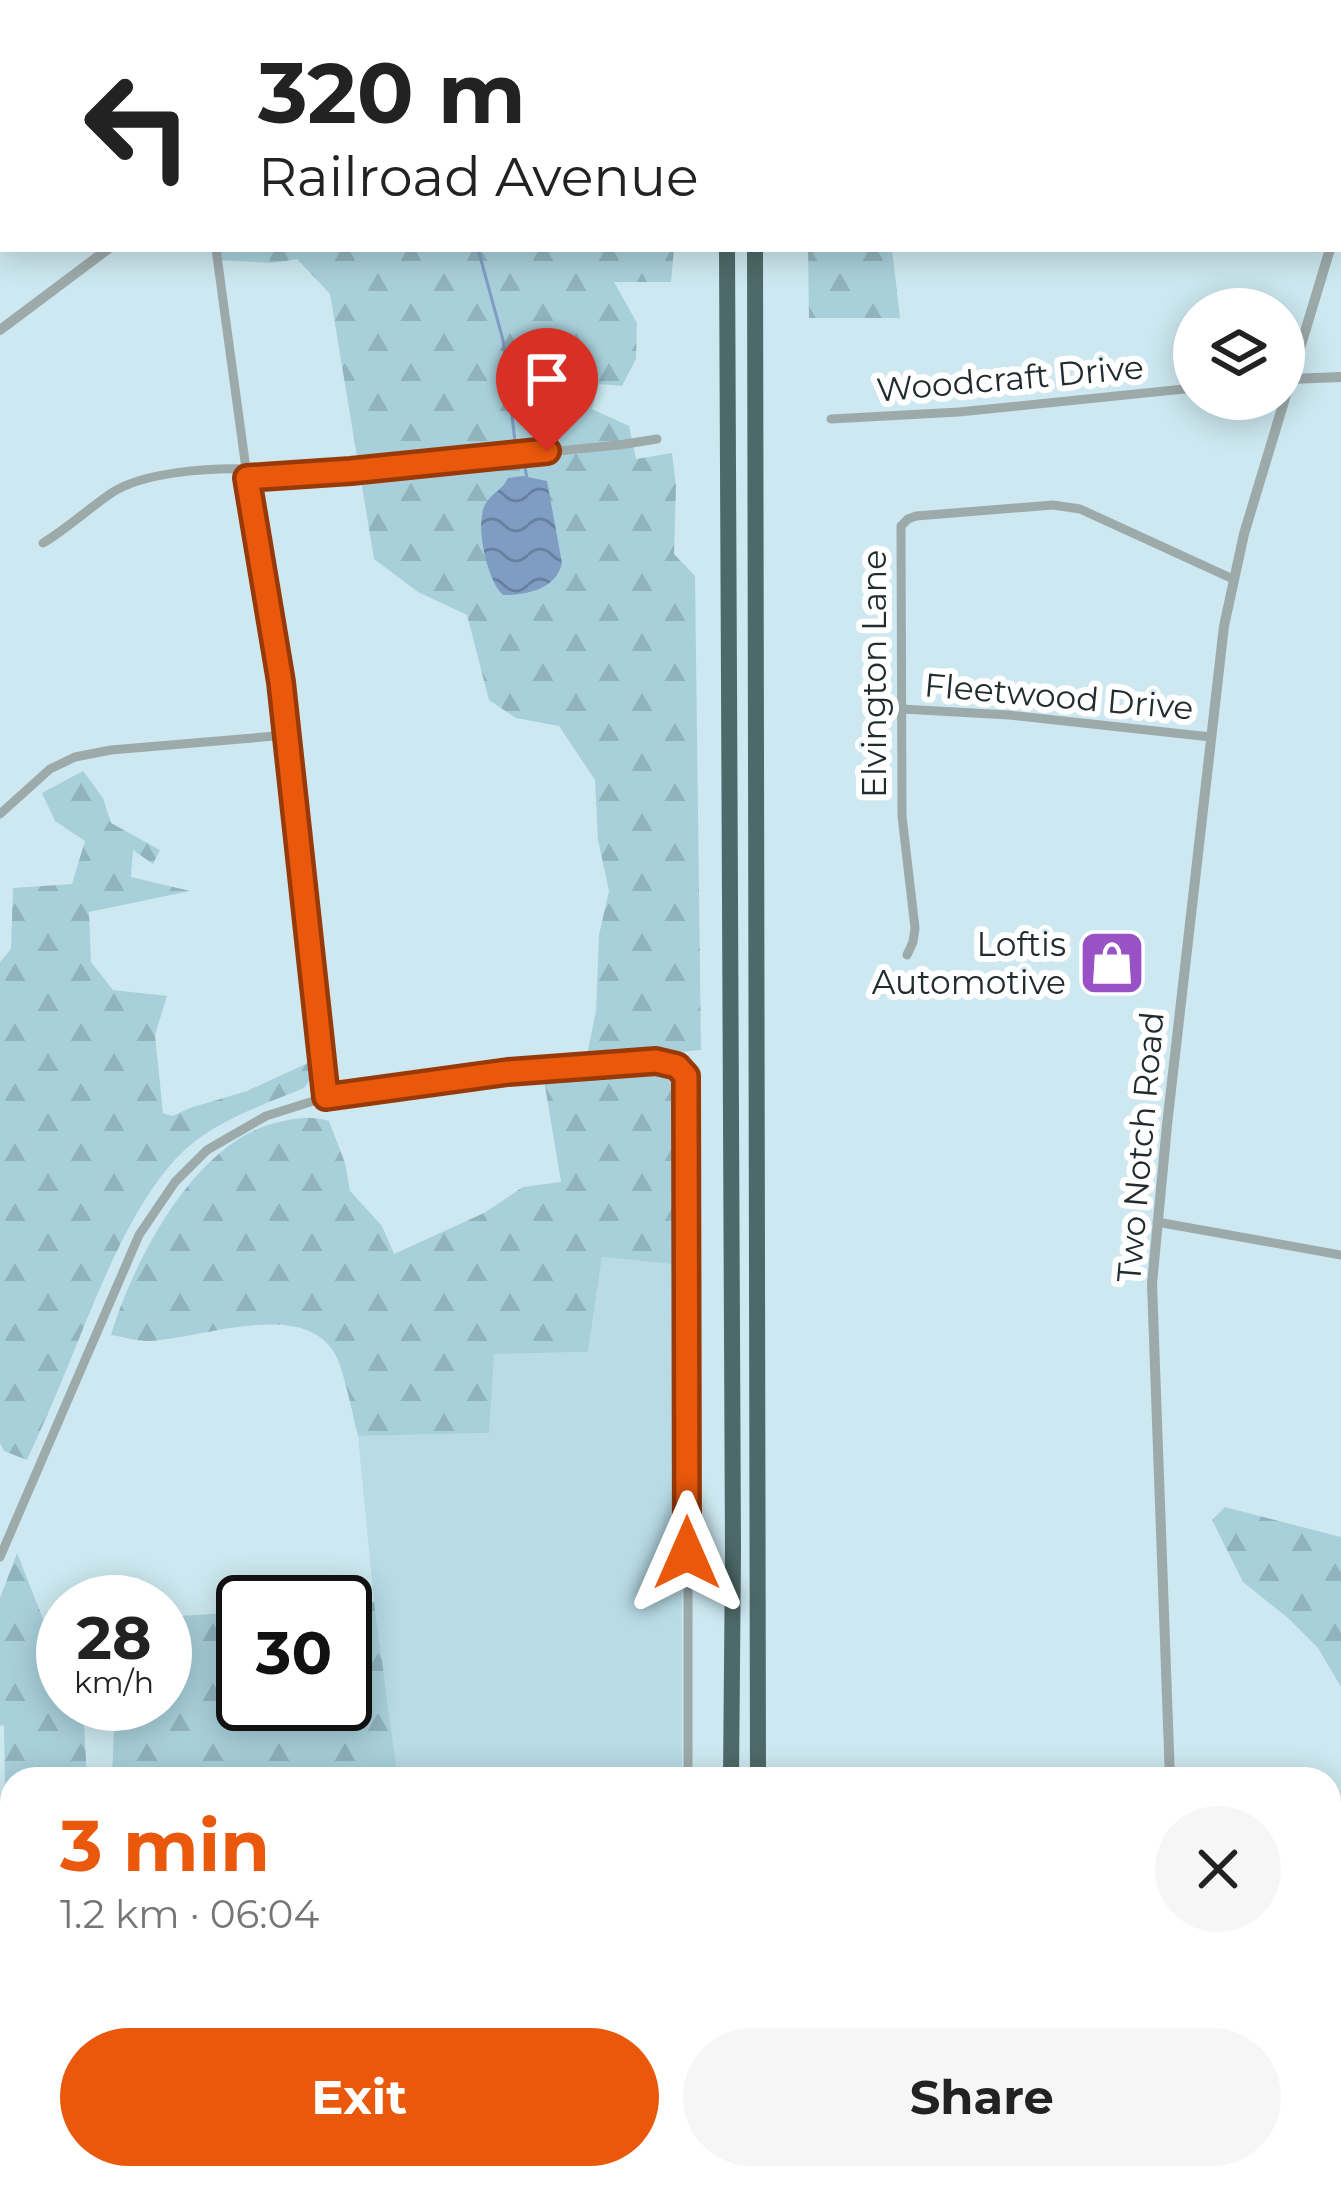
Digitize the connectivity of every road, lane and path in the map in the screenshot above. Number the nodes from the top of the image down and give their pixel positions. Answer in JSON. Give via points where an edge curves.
{"nodes":[{"id":1,"x":104,"y":252,"type":"edge"},
{"id":2,"x":216,"y":252,"type":"edge"},
{"id":3,"x":727,"y":252,"type":"edge"},
{"id":4,"x":755,"y":252,"type":"edge"},
{"id":5,"x":1329,"y":252,"type":"edge"},
{"id":6,"x":1305,"y":325,"type":"edge"},
{"id":7,"x":0,"y":330,"type":"edge"},
{"id":8,"x":1341,"y":377,"type":"edge"},
{"id":9,"x":1305,"y":378,"type":"edge"},
{"id":10,"x":1173,"y":390,"type":"edge"},
{"id":11,"x":831,"y":419,"type":"dead end"},
{"id":12,"x":1276,"y":420,"type":"edge"},
{"id":13,"x":656,"y":439,"type":"dead end"},
{"id":14,"x":246,"y":473,"type":"junction"},
{"id":15,"x":43,"y":543,"type":"dead end"},
{"id":16,"x":1233,"y":579,"type":"junction"},
{"id":17,"x":902,"y":710,"type":"junction"},
{"id":18,"x":287,"y":735,"type":"junction"},
{"id":19,"x":1211,"y":737,"type":"junction"},
{"id":20,"x":0,"y":814,"type":"edge"},
{"id":21,"x":907,"y":955,"type":"dead end"},
{"id":22,"x":326,"y":1097,"type":"junction"},
{"id":23,"x":1157,"y":1222,"type":"junction"},
{"id":24,"x":1341,"y":1256,"type":"edge"},
{"id":25,"x":0,"y":1557,"type":"edge"},
{"id":26,"x":688,"y":1767,"type":"edge"},
{"id":27,"x":731,"y":1767,"type":"edge"},
{"id":28,"x":758,"y":1767,"type":"edge"},
{"id":29,"x":1169,"y":1767,"type":"edge"}],
"edges":[{"from":1,"to":7,"type":"street"},
{"from":2,"to":14,"type":"street"},
{"from":3,"to":27,"type":"highway"},
{"from":4,"to":28,"type":"highway"},
{"from":5,"to":6,"type":"street","name":"Two Notch Road"},
{"from":8,"to":9,"type":"street"},
{"from":10,"to":11,"type":"street","name":"Woodcraft Drive"},
{"from":12,"to":16,"type":"street","name":"Two Notch Road"},
{"from":13,"to":14,"type":"street","via":[[351,471]]},
{"from":14,"to":15,"type":"street","via":[[130,484]]},
{"from":14,"to":18,"type":"street"},
{"from":16,"to":17,"type":"street","name":"Elvington Lane","via":[[1080,509],[1007,507],[908,519],[900,535]]},
{"from":16,"to":19,"type":"street","name":"Two Notch Road"},
{"from":17,"to":19,"type":"street","name":"Fleetwood Drive"},
{"from":17,"to":21,"type":"street","name":"Elvington Lane","via":[[902,816],[915,928]]},
{"from":18,"to":20,"type":"street","via":[[75,757]]},
{"from":18,"to":22,"type":"street"},
{"from":19,"to":23,"type":"street","name":"Two Notch Road"},
{"from":22,"to":25,"type":"street","via":[[232,1133],[163,1196]]},
{"from":22,"to":26,"type":"street","via":[[656,1061],[686,1076]]},
{"from":23,"to":24,"type":"street"},
{"from":23,"to":29,"type":"street","name":"Two Notch Road"}]}
